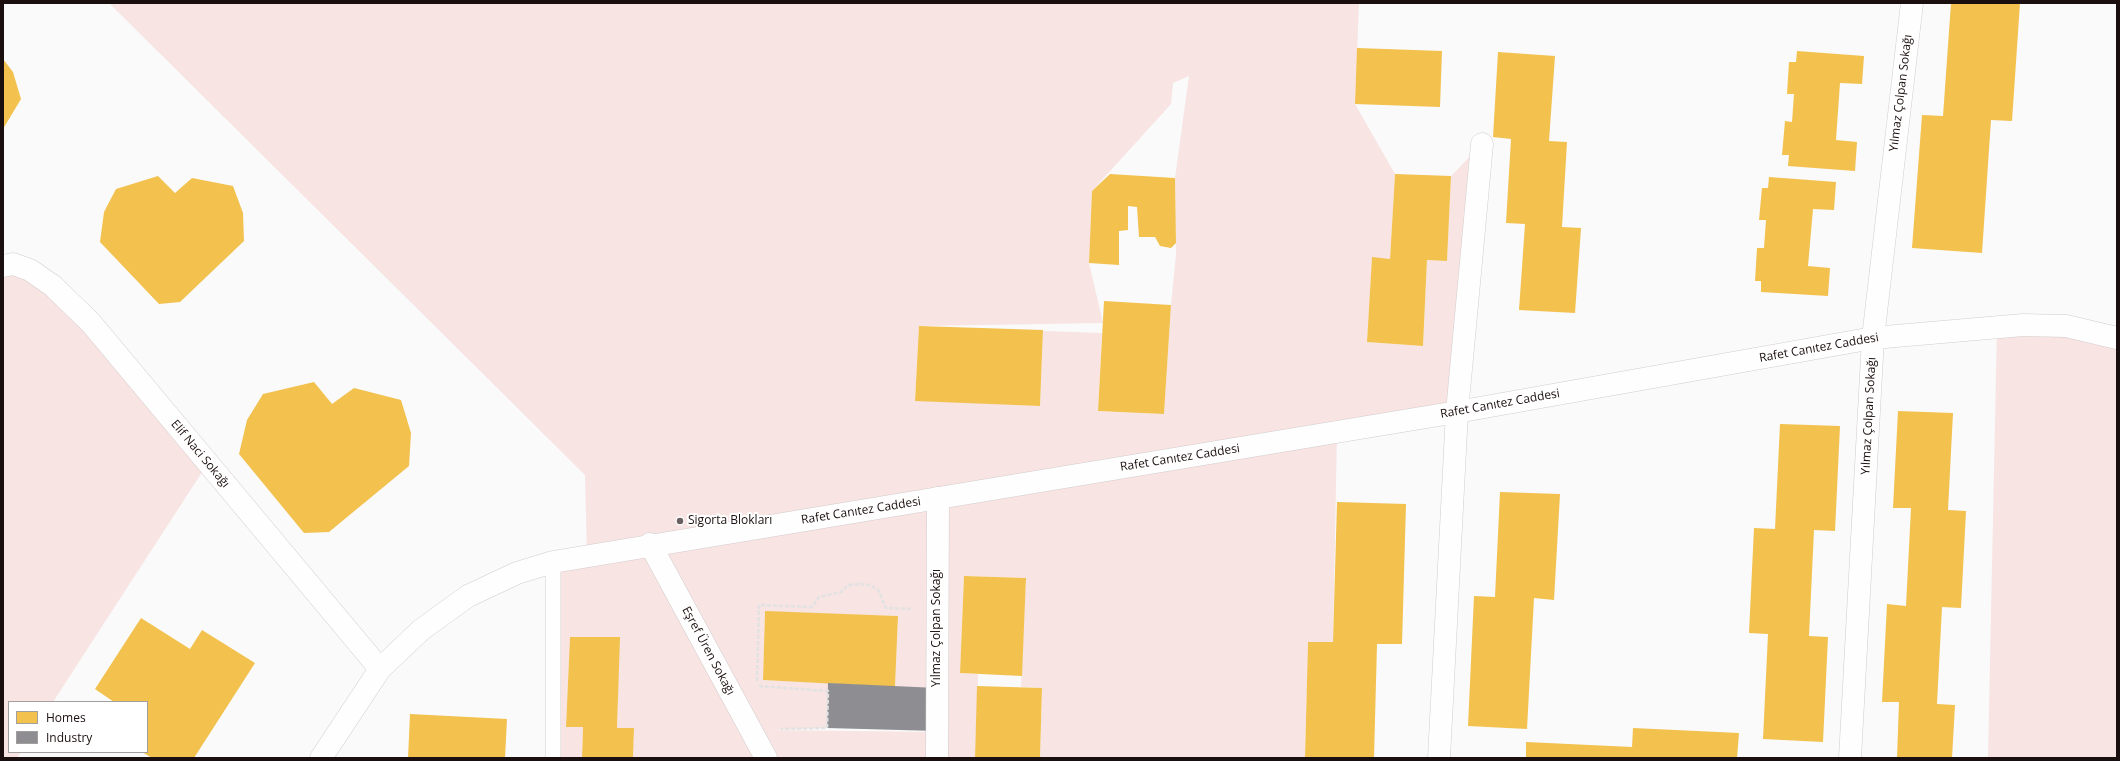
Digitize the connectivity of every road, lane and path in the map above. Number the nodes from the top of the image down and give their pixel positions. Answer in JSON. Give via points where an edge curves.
{"nodes":[{"id":1,"x":1912,"y":3,"type":"edge"},
{"id":2,"x":1482,"y":144,"type":"dead end"},
{"id":3,"x":3,"y":266,"type":"edge"},
{"id":4,"x":1873,"y":338,"type":"junction"},
{"id":5,"x":2117,"y":338,"type":"edge"},
{"id":6,"x":1457,"y":412,"type":"junction"},
{"id":7,"x":938,"y":498,"type":"junction"},
{"id":8,"x":650,"y":544,"type":"junction"},
{"id":9,"x":553,"y":562,"type":"junction"},
{"id":10,"x":886,"y":608,"type":"dead end"},
{"id":11,"x":380,"y":669,"type":"junction"},
{"id":12,"x":750,"y":730,"type":"junction"},
{"id":13,"x":321,"y":758,"type":"edge"},
{"id":14,"x":553,"y":758,"type":"edge"},
{"id":15,"x":766,"y":758,"type":"edge"},
{"id":16,"x":937,"y":758,"type":"edge"},
{"id":17,"x":1439,"y":758,"type":"edge"},
{"id":18,"x":1850,"y":758,"type":"edge"}],
"edges":[{"from":1,"to":4,"type":"street","name":"Yılmaz Çolpan Sokağı"},
{"from":2,"to":6,"type":"street"},
{"from":3,"to":11,"type":"street","name":"Elif Naci Sokağı","via":[[13,264],[30,270],[53,286],[91,323]]},
{"from":4,"to":5,"type":"street","name":"Rafet Canıtez Caddesi","via":[[2023,325],[2066,326]]},
{"from":4,"to":6,"type":"street","name":"Rafet Canıtez Caddesi"},
{"from":4,"to":18,"type":"street","name":"Yılmaz Çolpan Sokağı"},
{"from":6,"to":7,"type":"street","name":"Rafet Canıtez Caddesi"},
{"from":6,"to":17,"type":"street"},
{"from":7,"to":8,"type":"street","name":"Rafet Canıtez Caddesi"},
{"from":7,"to":16,"type":"street","name":"Yılmaz Çolpan Sokağı"},
{"from":8,"to":9,"type":"street","name":"Rafet Canıtez Caddesi"},
{"from":8,"to":12,"type":"street","name":"Eşref Üren Sokağı"},
{"from":9,"to":11,"type":"street","name":"Rafet Canıtez Caddesi","via":[[517,573],[468,596],[421,630]]},
{"from":9,"to":14,"type":"lane"},
{"from":10,"to":12,"type":"path","via":[[878,590],[870,584],[848,585],[841,592],[819,597],[812,607],[759,605],[757,686],[828,692],[826,728]]},
{"from":11,"to":13,"type":"street","name":"Rafet Canıtez Caddesi"},
{"from":12,"to":15,"type":"street","name":"Eşref Üren Sokağı"}]}
